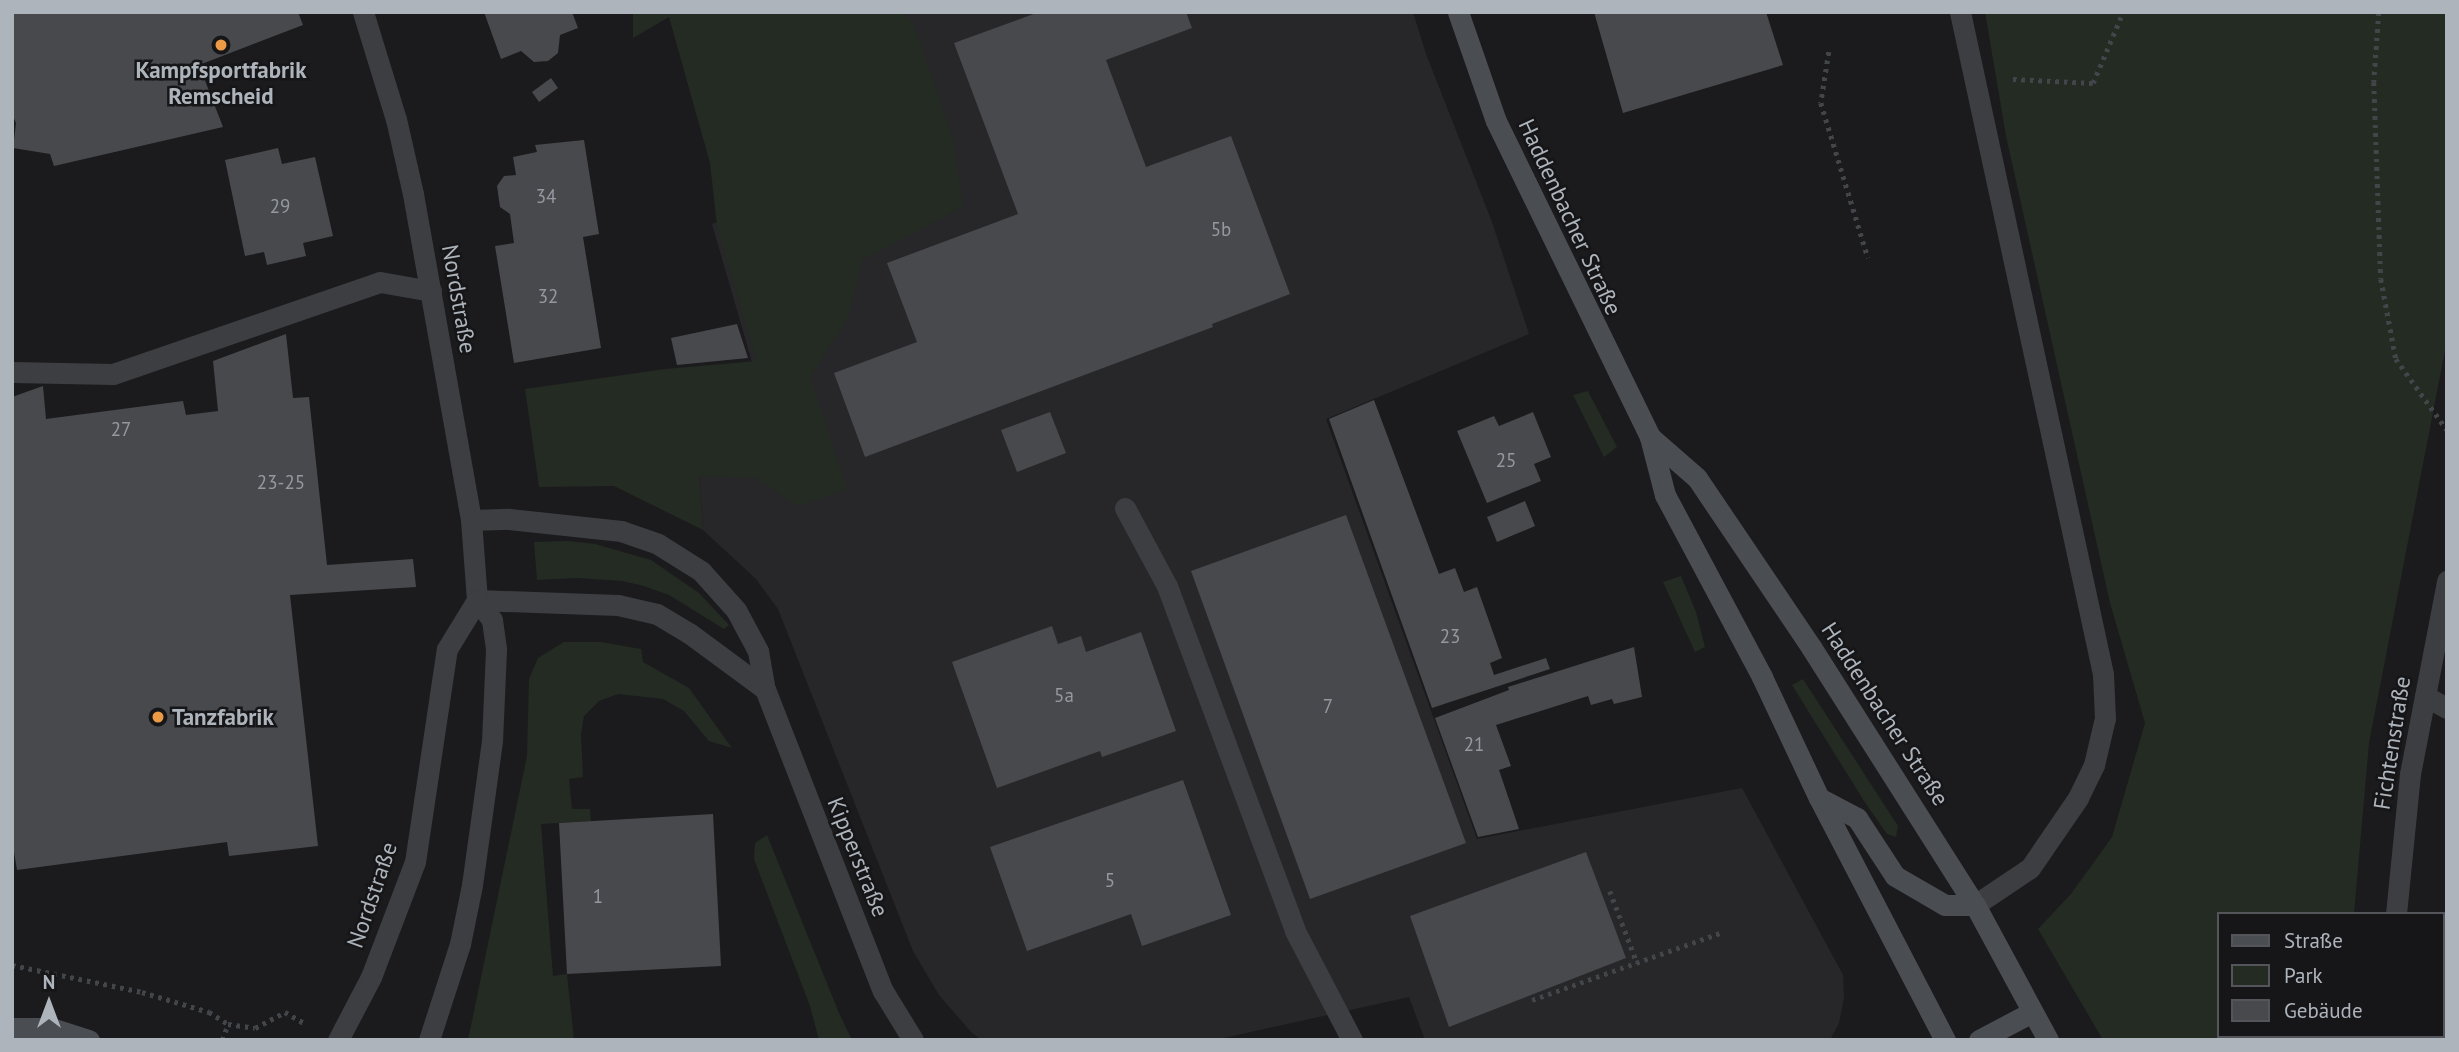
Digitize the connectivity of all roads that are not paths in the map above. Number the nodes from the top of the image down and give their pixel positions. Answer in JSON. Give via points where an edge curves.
{"nodes":[{"id":1,"x":363,"y":12,"type":"edge"},
{"id":2,"x":1458,"y":12,"type":"edge"},
{"id":3,"x":1960,"y":12,"type":"edge"},
{"id":4,"x":431,"y":291,"type":"junction"},
{"id":5,"x":12,"y":372,"type":"edge"},
{"id":6,"x":1650,"y":437,"type":"junction"},
{"id":7,"x":1125,"y":508,"type":"dead end"},
{"id":8,"x":471,"y":520,"type":"junction"},
{"id":9,"x":2447,"y":581,"type":"edge"},
{"id":10,"x":477,"y":600,"type":"junction"},
{"id":11,"x":765,"y":689,"type":"junction"},
{"id":12,"x":2425,"y":696,"type":"junction"},
{"id":13,"x":2447,"y":708,"type":"edge"},
{"id":14,"x":1819,"y":798,"type":"junction"},
{"id":15,"x":1975,"y":905,"type":"junction"},
{"id":16,"x":2396,"y":912,"type":"edge"},
{"id":17,"x":2032,"y":1012,"type":"junction"},
{"id":18,"x":12,"y":1028,"type":"edge"},
{"id":19,"x":89,"y":1040,"type":"edge"},
{"id":20,"x":338,"y":1040,"type":"edge"},
{"id":21,"x":429,"y":1040,"type":"edge"},
{"id":22,"x":914,"y":1040,"type":"edge"},
{"id":23,"x":1352,"y":1040,"type":"edge"},
{"id":24,"x":1945,"y":1040,"type":"edge"},
{"id":25,"x":1979,"y":1040,"type":"edge"},
{"id":26,"x":2048,"y":1040,"type":"edge"}],
"edges":[{"from":1,"to":4,"type":"street","name":"Nordstraße","via":[[396,120]]},
{"from":2,"to":6,"type":"main road","name":"Haddenbacher Straße","via":[[1496,121]]},
{"from":3,"to":15,"type":"street","via":[[2103,674],[2105,718],[2094,765],[2078,798],[2030,868]]},
{"from":4,"to":5,"type":"street","via":[[380,282],[113,374]]},
{"from":4,"to":8,"type":"street","name":"Nordstraße"},
{"from":6,"to":14,"type":"main road","name":"Haddenbacher Straße","via":[[1665,495],[1757,666]]},
{"from":6,"to":15,"type":"main road","name":"Haddenbacher Straße","via":[[1697,478]]},
{"from":7,"to":23,"type":"street","via":[[1167,586],[1295,931]]},
{"from":8,"to":10,"type":"street","name":"Nordstraße"},
{"from":8,"to":11,"type":"street","name":"Kipperstraße","via":[[509,519],[621,531],[658,544],[701,570],[736,610],[758,651]]},
{"from":9,"to":12,"type":"street","name":"Fichtenstraße"},
{"from":10,"to":11,"type":"street","via":[[618,605],[656,614]]},
{"from":10,"to":20,"type":"street","name":"Nordstraße","via":[[447,649],[415,862],[371,977]]},
{"from":10,"to":21,"type":"street","name":"Nordstraße","via":[[492,620],[496,650],[486,804],[460,944]]},
{"from":11,"to":22,"type":"street","name":"Kipperstraße","via":[[883,991]]},
{"from":12,"to":13,"type":"street"},
{"from":12,"to":16,"type":"street","name":"Fichtenstraße","via":[[2410,774]]},
{"from":14,"to":15,"type":"main road","via":[[1857,818],[1895,876],[1945,905]]},
{"from":14,"to":24,"type":"main road","name":"Haddenbacher Straße"},
{"from":15,"to":17,"type":"main road","name":"Haddenbacher Straße"},
{"from":17,"to":25,"type":"main road"},
{"from":17,"to":26,"type":"main road","name":"Haddenbacher Straße"},
{"from":18,"to":19,"type":"main road","via":[[51,1028]]}]}
